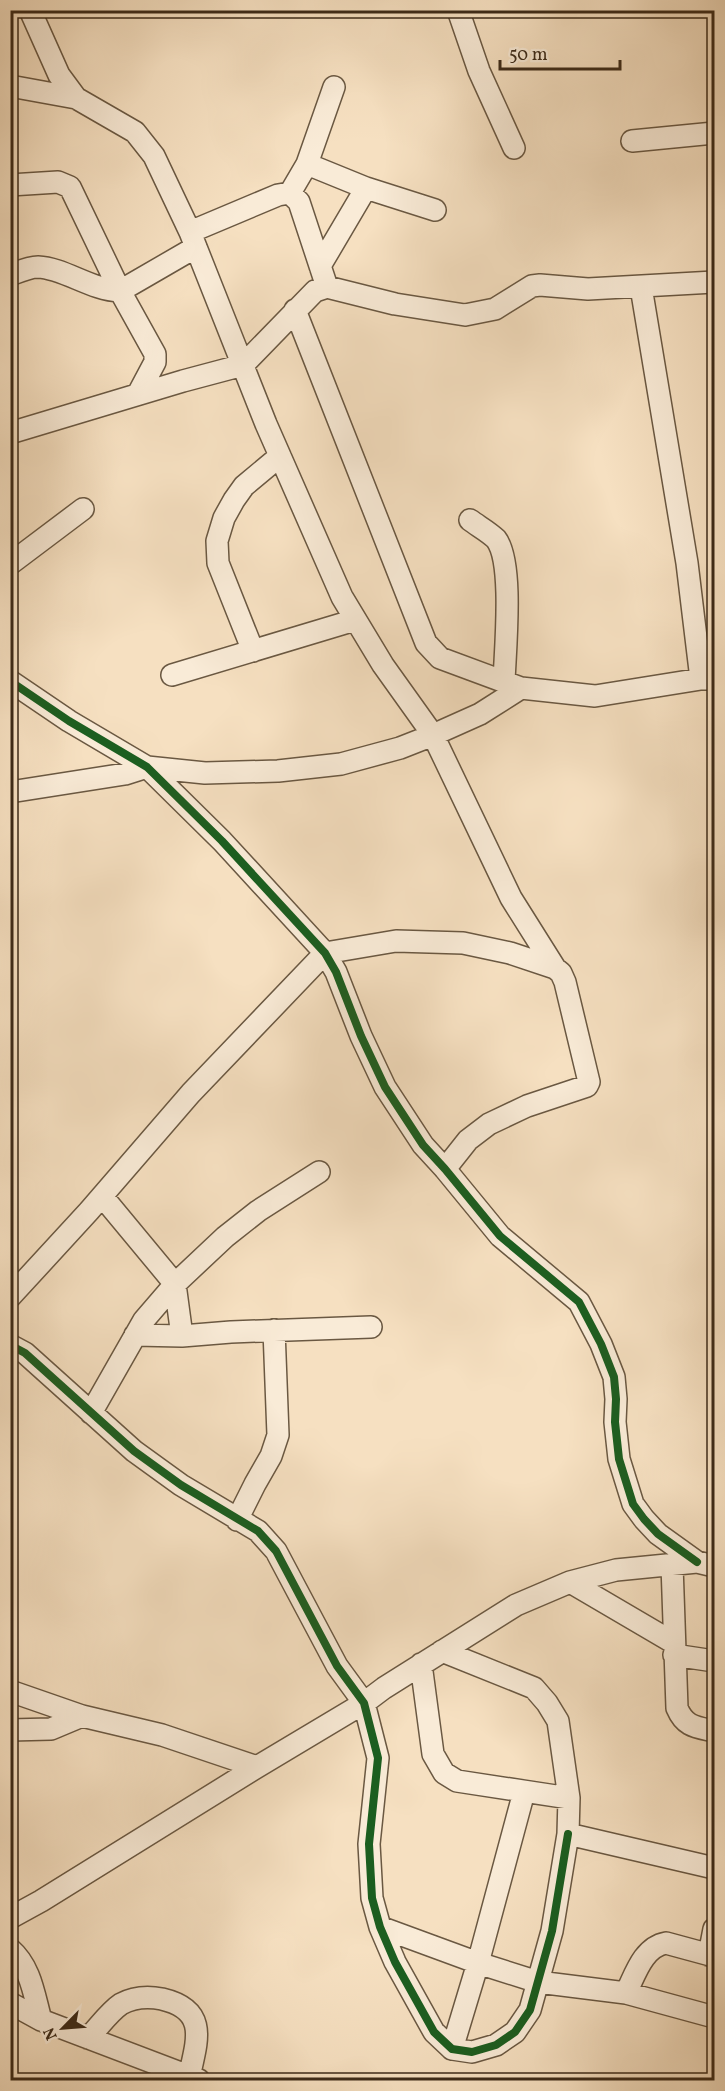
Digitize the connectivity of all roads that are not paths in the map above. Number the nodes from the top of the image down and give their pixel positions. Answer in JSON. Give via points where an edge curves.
{"nodes":[{"id":1,"x":30,"y":10,"type":"edge"},
{"id":2,"x":458,"y":10,"type":"edge"},
{"id":3,"x":10,"y":86,"type":"edge"},
{"id":4,"x":334,"y":87,"type":"dead end"},
{"id":5,"x":76,"y":98,"type":"junction"},
{"id":6,"x":714,"y":134,"type":"edge"},
{"id":7,"x":632,"y":141,"type":"dead end"},
{"id":8,"x":514,"y":148,"type":"dead end"},
{"id":9,"x":307,"y":164,"type":"junction"},
{"id":10,"x":10,"y":185,"type":"edge"},
{"id":11,"x":366,"y":188,"type":"junction"},
{"id":12,"x":290,"y":193,"type":"junction"},
{"id":13,"x":435,"y":210,"type":"dead end"},
{"id":14,"x":193,"y":239,"type":"junction"},
{"id":15,"x":320,"y":266,"type":"junction"},
{"id":16,"x":10,"y":275,"type":"edge"},
{"id":17,"x":714,"y":282,"type":"edge"},
{"id":18,"x":327,"y":287,"type":"junction"},
{"id":19,"x":641,"y":287,"type":"junction"},
{"id":20,"x":120,"y":291,"type":"junction"},
{"id":21,"x":295,"y":310,"type":"junction"},
{"id":22,"x":243,"y":365,"type":"junction"},
{"id":23,"x":138,"y":394,"type":"junction"},
{"id":24,"x":10,"y":433,"type":"edge"},
{"id":25,"x":280,"y":456,"type":"junction"},
{"id":26,"x":83,"y":509,"type":"dead end"},
{"id":27,"x":470,"y":520,"type":"dead end"},
{"id":28,"x":10,"y":564,"type":"edge"},
{"id":29,"x":355,"y":620,"type":"junction"},
{"id":30,"x":253,"y":651,"type":"junction"},
{"id":31,"x":172,"y":675,"type":"dead end"},
{"id":32,"x":707,"y":679,"type":"edge"},
{"id":33,"x":10,"y":681,"type":"edge"},
{"id":34,"x":512,"y":685,"type":"junction"},
{"id":35,"x":433,"y":735,"type":"junction"},
{"id":36,"x":147,"y":767,"type":"junction"},
{"id":37,"x":10,"y":792,"type":"edge"},
{"id":38,"x":325,"y":952,"type":"junction"},
{"id":39,"x":555,"y":968,"type":"junction"},
{"id":40,"x":445,"y":1169,"type":"junction"},
{"id":41,"x":319,"y":1172,"type":"dead end"},
{"id":42,"x":102,"y":1196,"type":"junction"},
{"id":43,"x":176,"y":1284,"type":"junction"},
{"id":44,"x":10,"y":1297,"type":"edge"},
{"id":45,"x":371,"y":1326,"type":"dead end"},
{"id":46,"x":274,"y":1330,"type":"junction"},
{"id":47,"x":135,"y":1335,"type":"junction"},
{"id":48,"x":182,"y":1336,"type":"junction"},
{"id":49,"x":10,"y":1345,"type":"edge"},
{"id":50,"x":91,"y":1413,"type":"junction"},
{"id":51,"x":237,"y":1520,"type":"junction"},
{"id":52,"x":706,"y":1564,"type":"edge"},
{"id":53,"x":672,"y":1565,"type":"junction"},
{"id":54,"x":570,"y":1582,"type":"junction"},
{"id":55,"x":674,"y":1649,"type":"junction"},
{"id":56,"x":442,"y":1652,"type":"junction"},
{"id":57,"x":714,"y":1661,"type":"edge"},
{"id":58,"x":421,"y":1664,"type":"junction"},
{"id":59,"x":10,"y":1691,"type":"edge"},
{"id":60,"x":363,"y":1703,"type":"junction"},
{"id":61,"x":82,"y":1716,"type":"junction"},
{"id":62,"x":10,"y":1730,"type":"edge"},
{"id":63,"x":714,"y":1731,"type":"edge"},
{"id":64,"x":257,"y":1767,"type":"junction"},
{"id":65,"x":524,"y":1792,"type":"junction"},
{"id":66,"x":569,"y":1798,"type":"junction"},
{"id":67,"x":568,"y":1834,"type":"junction"},
{"id":68,"x":714,"y":1868,"type":"edge"},
{"id":69,"x":10,"y":1917,"type":"edge"},
{"id":70,"x":380,"y":1927,"type":"junction"},
{"id":71,"x":714,"y":1929,"type":"edge"},
{"id":72,"x":10,"y":1949,"type":"edge"},
{"id":73,"x":712,"y":1955,"type":"edge"},
{"id":74,"x":478,"y":1963,"type":"junction"},
{"id":75,"x":538,"y":1982,"type":"junction"},
{"id":76,"x":626,"y":1993,"type":"junction"},
{"id":77,"x":10,"y":2003,"type":"edge"},
{"id":78,"x":714,"y":2017,"type":"edge"},
{"id":79,"x":41,"y":2020,"type":"junction"},
{"id":80,"x":88,"y":2038,"type":"junction"},
{"id":81,"x":452,"y":2049,"type":"junction"},
{"id":82,"x":194,"y":2079,"type":"edge"}],
"edges":[{"from":1,"to":5,"type":"street","via":[[59,75]]},
{"from":2,"to":8,"type":"street","via":[[479,71]]},
{"from":3,"to":5,"type":"street"},
{"from":4,"to":9,"type":"street"},
{"from":5,"to":14,"type":"street","via":[[135,132],[154,156]]},
{"from":6,"to":7,"type":"street"},
{"from":9,"to":11,"type":"street"},
{"from":9,"to":12,"type":"street"},
{"from":10,"to":20,"type":"street","via":[[58,182],[70,187]]},
{"from":11,"to":13,"type":"street"},
{"from":11,"to":15,"type":"street"},
{"from":12,"to":14,"type":"street","via":[[278,195]]},
{"from":12,"to":15,"type":"street","via":[[299,202]]},
{"from":14,"to":20,"type":"street"},
{"from":14,"to":22,"type":"street"},
{"from":15,"to":18,"type":"street"},
{"from":16,"to":20,"type":"street","via":[[36,267],[108,291]]},
{"from":17,"to":19,"type":"street"},
{"from":18,"to":19,"type":"street","via":[[395,304],[465,315],[495,309],[532,286],[588,290]]},
{"from":18,"to":21,"type":"street","via":[[315,291]]},
{"from":19,"to":32,"type":"street"},
{"from":20,"to":23,"type":"street","via":[[155,354],[155,362]]},
{"from":21,"to":22,"type":"street"},
{"from":21,"to":34,"type":"street","via":[[426,643],[440,658]]},
{"from":22,"to":23,"type":"street"},
{"from":22,"to":25,"type":"street"},
{"from":23,"to":24,"type":"street"},
{"from":25,"to":29,"type":"street"},
{"from":25,"to":30,"type":"street","via":[[244,486],[224,518],[217,541],[218,563]]},
{"from":26,"to":28,"type":"street"},
{"from":27,"to":34,"type":"street","via":[[495,539],[504,557]]},
{"from":29,"to":30,"type":"street"},
{"from":29,"to":35,"type":"street"},
{"from":30,"to":31,"type":"street"},
{"from":32,"to":34,"type":"street","via":[[596,696]]},
{"from":33,"to":36,"type":"street"},
{"from":34,"to":35,"type":"street","via":[[480,714]]},
{"from":35,"to":36,"type":"street","via":[[341,764],[205,773]]},
{"from":35,"to":39,"type":"street","via":[[511,898]]},
{"from":36,"to":37,"type":"street"},
{"from":36,"to":38,"type":"street"},
{"from":38,"to":39,"type":"street","via":[[396,941],[463,943]]},
{"from":38,"to":40,"type":"street","via":[[385,1087],[423,1145]]},
{"from":38,"to":42,"type":"street","via":[[191,1093]]},
{"from":39,"to":40,"type":"street","via":[[565,982],[587,1086],[527,1106],[489,1124],[468,1140]]},
{"from":40,"to":52,"type":"street","via":[[500,1236],[579,1302],[614,1377],[619,1459],[633,1504],[658,1534]]},
{"from":41,"to":43,"type":"street","via":[[225,1236]]},
{"from":42,"to":43,"type":"street"},
{"from":42,"to":44,"type":"street"},
{"from":43,"to":47,"type":"street"},
{"from":43,"to":48,"type":"street"},
{"from":45,"to":46,"type":"street"},
{"from":46,"to":48,"type":"street"},
{"from":46,"to":51,"type":"street","via":[[278,1435]]},
{"from":47,"to":48,"type":"street"},
{"from":47,"to":50,"type":"street"},
{"from":49,"to":50,"type":"street","via":[[25,1353]]},
{"from":50,"to":51,"type":"street","via":[[143,1458]]},
{"from":51,"to":60,"type":"street","via":[[258,1531],[276,1551],[338,1666]]},
{"from":52,"to":53,"type":"street"},
{"from":53,"to":54,"type":"street","via":[[616,1570]]},
{"from":53,"to":55,"type":"street"},
{"from":54,"to":55,"type":"street"},
{"from":54,"to":56,"type":"street","via":[[516,1605]]},
{"from":55,"to":57,"type":"street"},
{"from":55,"to":63,"type":"street","via":[[677,1707],[682,1719]]},
{"from":56,"to":58,"type":"street"},
{"from":56,"to":66,"type":"street","via":[[534,1688],[558,1721]]},
{"from":58,"to":60,"type":"street"},
{"from":58,"to":65,"type":"street","via":[[433,1754],[444,1773],[457,1781]]},
{"from":59,"to":61,"type":"street"},
{"from":60,"to":64,"type":"street"},
{"from":60,"to":70,"type":"street","via":[[378,1758],[369,1844],[372,1898]]},
{"from":61,"to":62,"type":"street","via":[[51,1729]]},
{"from":61,"to":64,"type":"street","via":[[162,1735]]},
{"from":64,"to":69,"type":"street"},
{"from":65,"to":66,"type":"street"},
{"from":65,"to":74,"type":"street"},
{"from":66,"to":67,"type":"street"},
{"from":67,"to":68,"type":"street"},
{"from":67,"to":75,"type":"street","via":[[552,1931]]},
{"from":70,"to":74,"type":"street"},
{"from":70,"to":81,"type":"street","via":[[422,2014]]},
{"from":71,"to":73,"type":"street"},
{"from":72,"to":79,"type":"street","via":[[21,1958],[30,1978]]},
{"from":73,"to":76,"type":"street","via":[[661,1943],[647,1953]]},
{"from":74,"to":75,"type":"street"},
{"from":74,"to":81,"type":"street"},
{"from":75,"to":76,"type":"street"},
{"from":75,"to":81,"type":"street","via":[[530,2010],[515,2032],[496,2045],[472,2052]]},
{"from":76,"to":78,"type":"street"},
{"from":77,"to":79,"type":"street"},
{"from":79,"to":80,"type":"street"},
{"from":80,"to":82,"type":"street"},
{"from":80,"to":82,"type":"street","via":[[119,2005],[131,2000],[142,1997],[176,2002],[194,2020],[198,2038]]}]}
